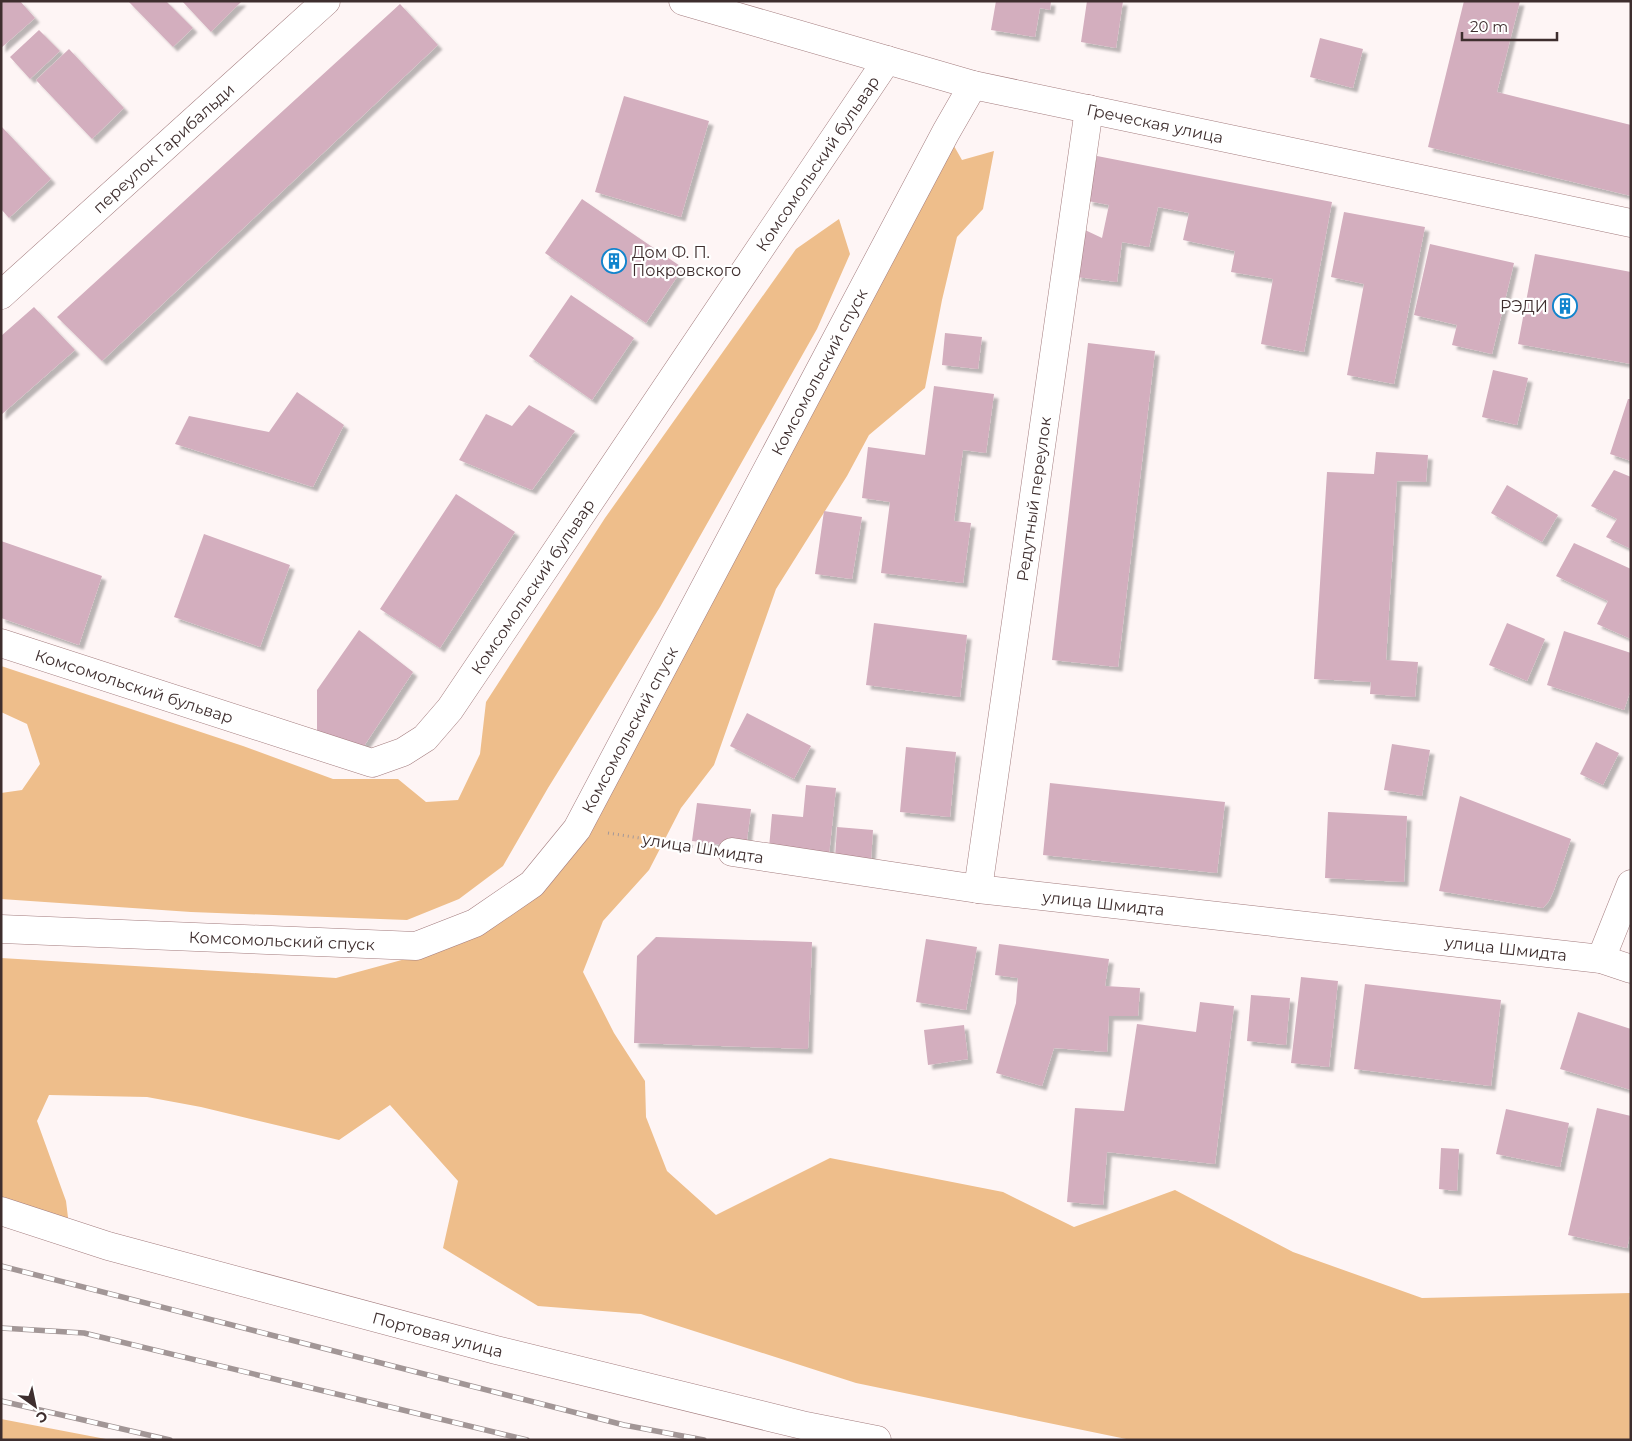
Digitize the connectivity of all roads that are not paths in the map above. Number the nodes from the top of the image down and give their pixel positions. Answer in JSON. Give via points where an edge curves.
{"nodes":[{"id":1,"x":326,"y":1,"type":"edge"},
{"id":2,"x":683,"y":1,"type":"edge"},
{"id":3,"x":887,"y":60,"type":"junction"},
{"id":4,"x":973,"y":85,"type":"junction"},
{"id":5,"x":1089,"y":109,"type":"junction"},
{"id":6,"x":1631,"y":223,"type":"edge"},
{"id":7,"x":1,"y":295,"type":"edge"},
{"id":8,"x":1,"y":643,"type":"edge"},
{"id":9,"x":732,"y":852,"type":"road end"},
{"id":10,"x":1631,"y":884,"type":"edge"},
{"id":11,"x":978,"y":889,"type":"junction"},
{"id":12,"x":1,"y":929,"type":"edge"},
{"id":13,"x":1601,"y":959,"type":"junction"},
{"id":14,"x":1631,"y":969,"type":"edge"},
{"id":15,"x":1,"y":1211,"type":"edge"},
{"id":16,"x":877,"y":1440,"type":"edge"}],
"edges":[{"from":1,"to":7,"type":"street","name":"переулок Гарибальди"},
{"from":2,"to":3,"type":"street","name":"Греческая улица"},
{"from":3,"to":4,"type":"street","name":"Греческая улица"},
{"from":3,"to":8,"type":"street","name":"Комсомольский бульвар","via":[[450,709],[425,738],[404,752],[372,763]]},
{"from":4,"to":5,"type":"street","name":"Греческая улица"},
{"from":4,"to":12,"type":"street","name":"Комсомольский спуск","via":[[577,828],[532,884],[475,922],[416,946]]},
{"from":5,"to":6,"type":"street","name":"Греческая улица"},
{"from":5,"to":11,"type":"street","name":"Редутный переулок"},
{"from":9,"to":11,"type":"street","name":"улица Шмидта"},
{"from":10,"to":13,"type":"street"},
{"from":11,"to":13,"type":"street","name":"улица Шмидта"},
{"from":13,"to":14,"type":"street","name":"улица Шмидта"},
{"from":15,"to":16,"type":"street","name":"Портовая улица","via":[[108,1246],[496,1350],[797,1424]]}]}
